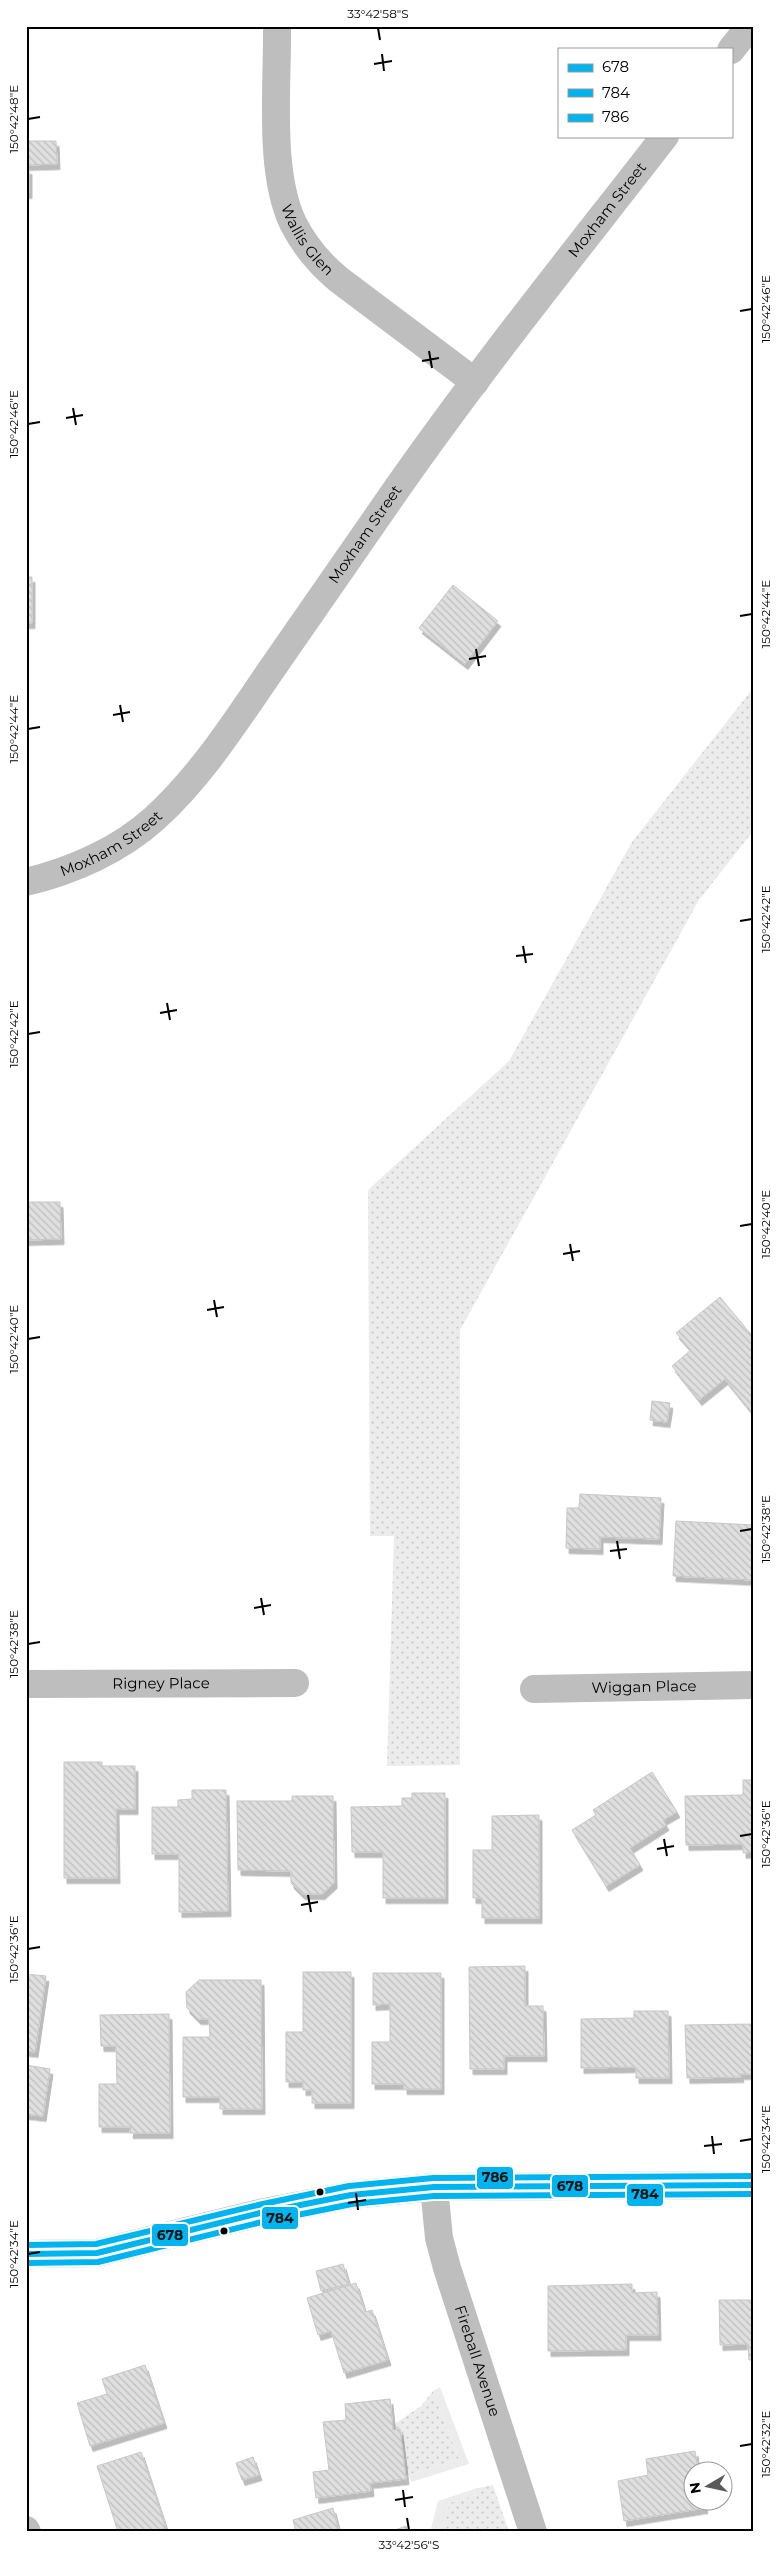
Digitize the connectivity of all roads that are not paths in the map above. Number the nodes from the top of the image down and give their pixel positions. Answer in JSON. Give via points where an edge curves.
{"nodes":[{"id":1,"x":278,"y":26,"type":"edge"},
{"id":2,"x":750,"y":26,"type":"edge"},
{"id":3,"x":732,"y":49,"type":"edge"},
{"id":4,"x":663,"y":138,"type":"edge"},
{"id":5,"x":475,"y":382,"type":"junction"},
{"id":6,"x":26,"y":882,"type":"edge"},
{"id":7,"x":295,"y":1683,"type":"dead end"},
{"id":8,"x":26,"y":1684,"type":"edge"},
{"id":9,"x":754,"y":1686,"type":"edge"},
{"id":10,"x":534,"y":1689,"type":"dead end"},
{"id":11,"x":754,"y":2185,"type":"edge"},
{"id":12,"x":434,"y":2187,"type":"junction"},
{"id":13,"x":26,"y":2254,"type":"edge"},
{"id":14,"x":533,"y":2532,"type":"edge"}],
"edges":[{"from":1,"to":5,"type":"street","name":"Wallis Glen","via":[[278,145],[284,198],[293,222],[321,264],[338,279]]},
{"from":2,"to":3,"type":"street"},
{"from":4,"to":5,"type":"street","name":"Moxham Street"},
{"from":5,"to":6,"type":"street","name":"Moxham Street","via":[[187,786],[154,820],[115,847],[72,868]]},
{"from":7,"to":8,"type":"street","name":"Rigney Place"},
{"from":9,"to":10,"type":"street","name":"Wiggan Place"},
{"from":11,"to":12,"type":"street"},
{"from":12,"to":13,"type":"street","via":[[351,2195],[260,2213],[97,2253]]},
{"from":12,"to":14,"type":"street","name":"Fireball Avenue","via":[[439,2238],[446,2268]]}]}
